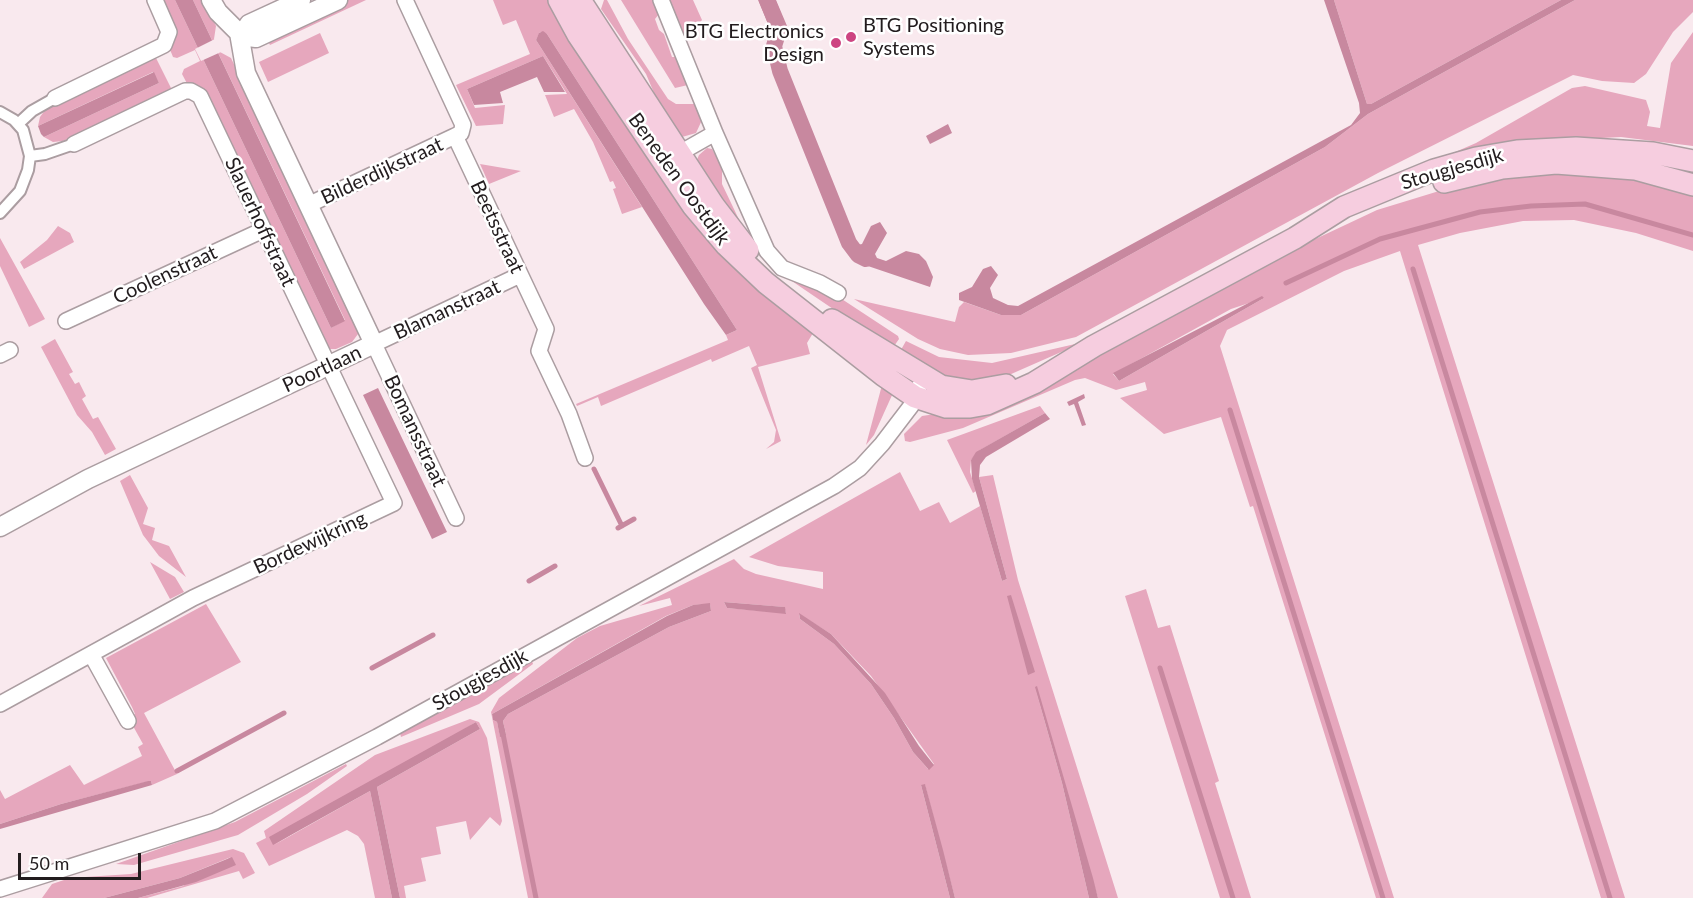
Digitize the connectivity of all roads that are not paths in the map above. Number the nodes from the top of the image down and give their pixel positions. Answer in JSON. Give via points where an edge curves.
{"nodes":[{"id":1,"x":154,"y":0,"type":"edge"},
{"id":2,"x":211,"y":0,"type":"edge"},
{"id":3,"x":301,"y":0,"type":"edge"},
{"id":4,"x":338,"y":0,"type":"edge"},
{"id":5,"x":405,"y":0,"type":"edge"},
{"id":6,"x":558,"y":0,"type":"edge"},
{"id":7,"x":580,"y":0,"type":"edge"},
{"id":8,"x":661,"y":0,"type":"edge"},
{"id":9,"x":241,"y":36,"type":"junction"},
{"id":10,"x":55,"y":98,"type":"joint"},
{"id":11,"x":0,"y":111,"type":"edge"},
{"id":12,"x":18,"y":124,"type":"junction"},
{"id":13,"x":715,"y":133,"type":"junction"},
{"id":14,"x":454,"y":136,"type":"junction"},
{"id":15,"x":74,"y":144,"type":"joint"},
{"id":16,"x":30,"y":156,"type":"junction"},
{"id":17,"x":671,"y":158,"type":"junction"},
{"id":18,"x":1693,"y":161,"type":"edge"},
{"id":19,"x":1693,"y":185,"type":"edge"},
{"id":20,"x":309,"y":205,"type":"junction"},
{"id":21,"x":0,"y":213,"type":"edge"},
{"id":22,"x":263,"y":230,"type":"junction"},
{"id":23,"x":1295,"y":238,"type":"junction"},
{"id":24,"x":520,"y":275,"type":"junction"},
{"id":25,"x":838,"y":293,"type":"dead end"},
{"id":26,"x":66,"y":321,"type":"dead end"},
{"id":27,"x":374,"y":344,"type":"junction"},
{"id":28,"x":327,"y":366,"type":"junction"},
{"id":29,"x":919,"y":387,"type":"junction"},
{"id":30,"x":585,"y":458,"type":"dead end"},
{"id":31,"x":456,"y":518,"type":"dead end"},
{"id":32,"x":0,"y":527,"type":"edge"},
{"id":33,"x":91,"y":654,"type":"junction"},
{"id":34,"x":0,"y":704,"type":"edge"},
{"id":35,"x":128,"y":721,"type":"dead end"},
{"id":36,"x":0,"y":890,"type":"edge"}],
"edges":[{"from":1,"to":10,"type":"street","via":[[169,32],[162,47]]},
{"from":2,"to":9,"type":"street"},
{"from":3,"to":9,"type":"street","via":[[249,24]]},
{"from":4,"to":9,"type":"street","via":[[256,38]]},
{"from":5,"to":14,"type":"street","via":[[463,125],[461,133]]},
{"from":6,"to":17,"type":"main road","name":"Beneden Oostdijk","via":[[586,47]]},
{"from":7,"to":17,"type":"main road","name":"Beneden Oostdijk"},
{"from":8,"to":13,"type":"street"},
{"from":9,"to":20,"type":"street","name":"Poortlaan","via":[[246,73]]},
{"from":10,"to":12,"type":"street"},
{"from":11,"to":12,"type":"street"},
{"from":12,"to":16,"type":"street","via":[[27,138]]},
{"from":13,"to":17,"type":"street"},
{"from":13,"to":25,"type":"street","via":[[771,257],[788,271]]},
{"from":14,"to":20,"type":"street","name":"Bilderdijkstraat"},
{"from":14,"to":24,"type":"street","name":"Beetsstraat"},
{"from":15,"to":16,"type":"street"},
{"from":15,"to":22,"type":"street","name":"Slauerhoffstraat","via":[[191,91],[202,100]]},
{"from":16,"to":21,"type":"street","via":[[20,191]]},
{"from":17,"to":29,"type":"main road","name":"Beneden Oostdijk","via":[[704,219],[747,267],[869,365]]},
{"from":18,"to":23,"type":"main road","name":"Stougjesdijk","via":[[1653,153],[1576,148],[1476,158],[1371,194]]},
{"from":19,"to":23,"type":"main road","name":"Stougjesdijk","via":[[1614,166],[1517,166],[1418,190]]},
{"from":20,"to":27,"type":"street","name":"Poortlaan"},
{"from":22,"to":26,"type":"street","name":"Coolenstraat"},
{"from":22,"to":28,"type":"street","name":"Slauerhoffstraat"},
{"from":23,"to":29,"type":"main road","name":"Stougjesdijk","via":[[1094,346],[1053,374],[987,404],[955,408]]},
{"from":24,"to":27,"type":"street","name":"Blamanstraat"},
{"from":24,"to":30,"type":"street","name":"Beetsstraat","via":[[546,329],[539,351]]},
{"from":27,"to":28,"type":"street","name":"Poortlaan"},
{"from":27,"to":31,"type":"street","name":"Bomansstraat"},
{"from":28,"to":32,"type":"street","name":"Poortlaan","via":[[88,479]]},
{"from":28,"to":33,"type":"street","name":"Bordewijkring","via":[[393,503],[193,598]]},
{"from":29,"to":36,"type":"street","name":"Stougjesdijk","via":[[900,422],[872,456],[834,486],[330,763],[190,831]]},
{"from":33,"to":34,"type":"street","name":"Bordewijkring"},
{"from":33,"to":35,"type":"street"}]}
